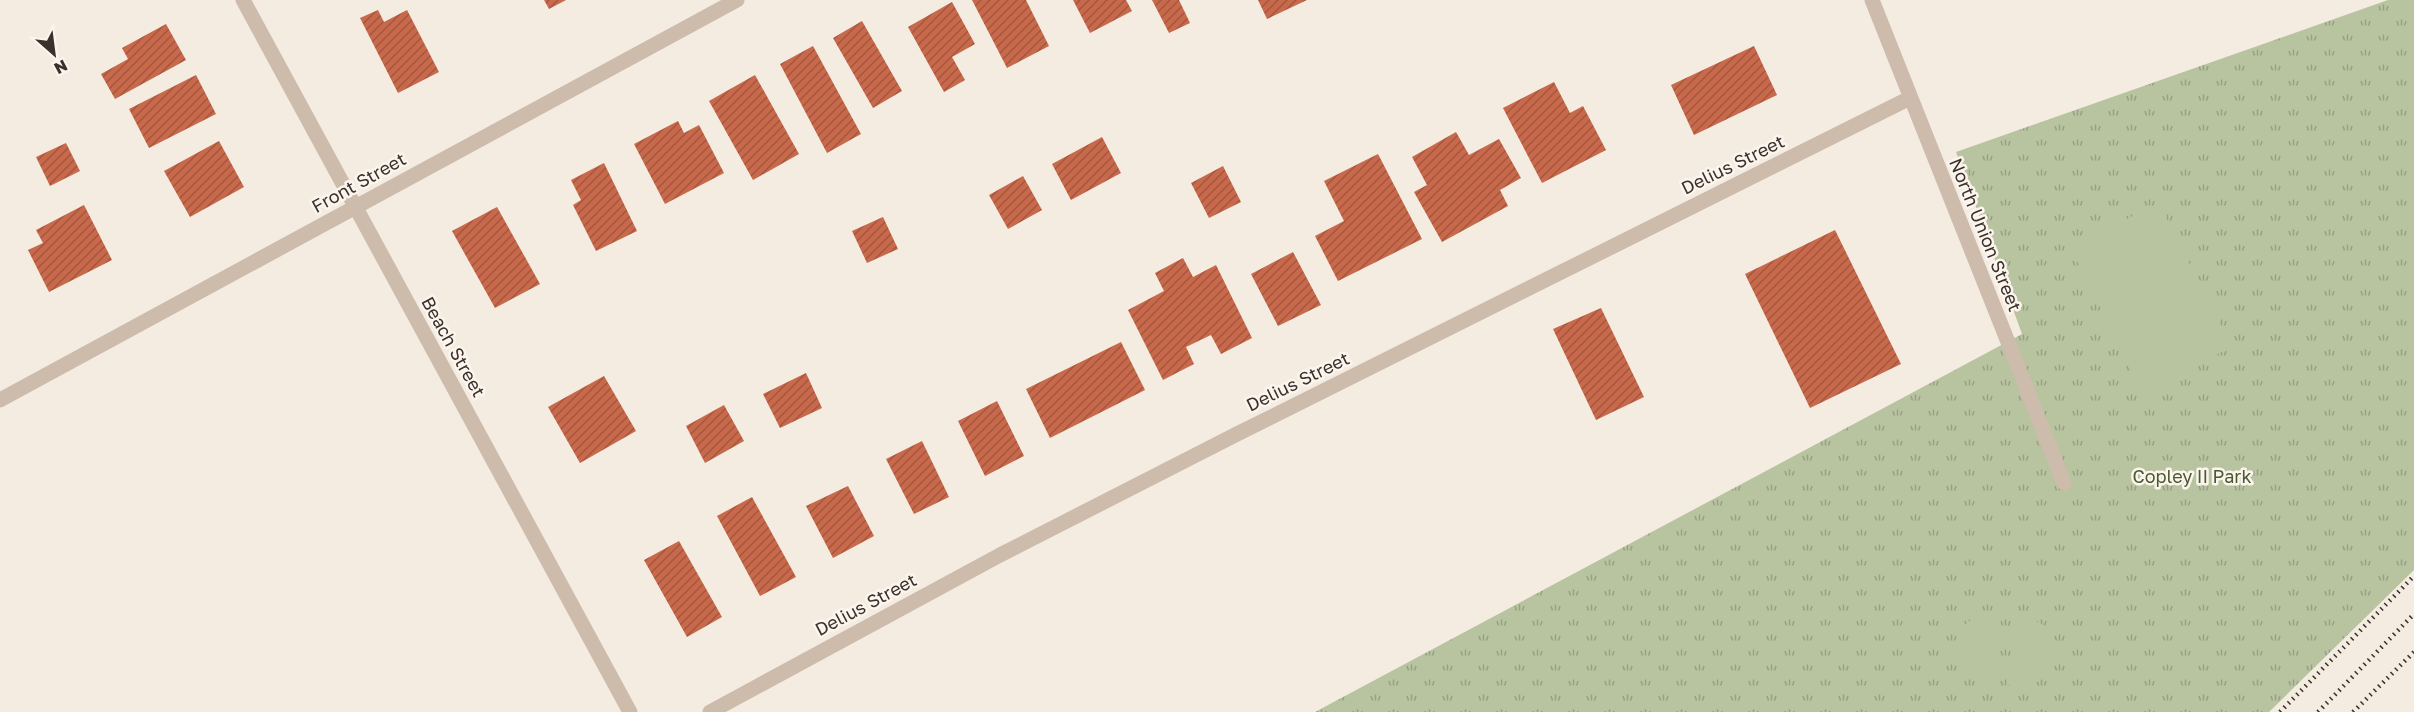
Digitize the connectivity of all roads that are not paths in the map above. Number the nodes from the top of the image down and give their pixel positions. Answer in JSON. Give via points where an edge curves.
{"nodes":[{"id":1,"x":243,"y":0,"type":"edge"},
{"id":2,"x":737,"y":0,"type":"edge"},
{"id":3,"x":1872,"y":0,"type":"edge"},
{"id":4,"x":1910,"y":98,"type":"junction"},
{"id":5,"x":355,"y":208,"type":"junction"},
{"id":6,"x":0,"y":400,"type":"edge"},
{"id":7,"x":2064,"y":483,"type":"dead end"},
{"id":8,"x":630,"y":712,"type":"edge"},
{"id":9,"x":710,"y":712,"type":"edge"}],
"edges":[{"from":1,"to":5,"type":"street","name":"Beach Street"},
{"from":2,"to":5,"type":"street","name":"Front Street"},
{"from":3,"to":4,"type":"street","name":"North Union Street"},
{"from":4,"to":7,"type":"street","name":"North Union Street"},
{"from":4,"to":9,"type":"street","name":"Delius Street","via":[[1000,555]]},
{"from":5,"to":6,"type":"street","name":"Front Street"},
{"from":5,"to":8,"type":"street","name":"Beach Street"}]}
